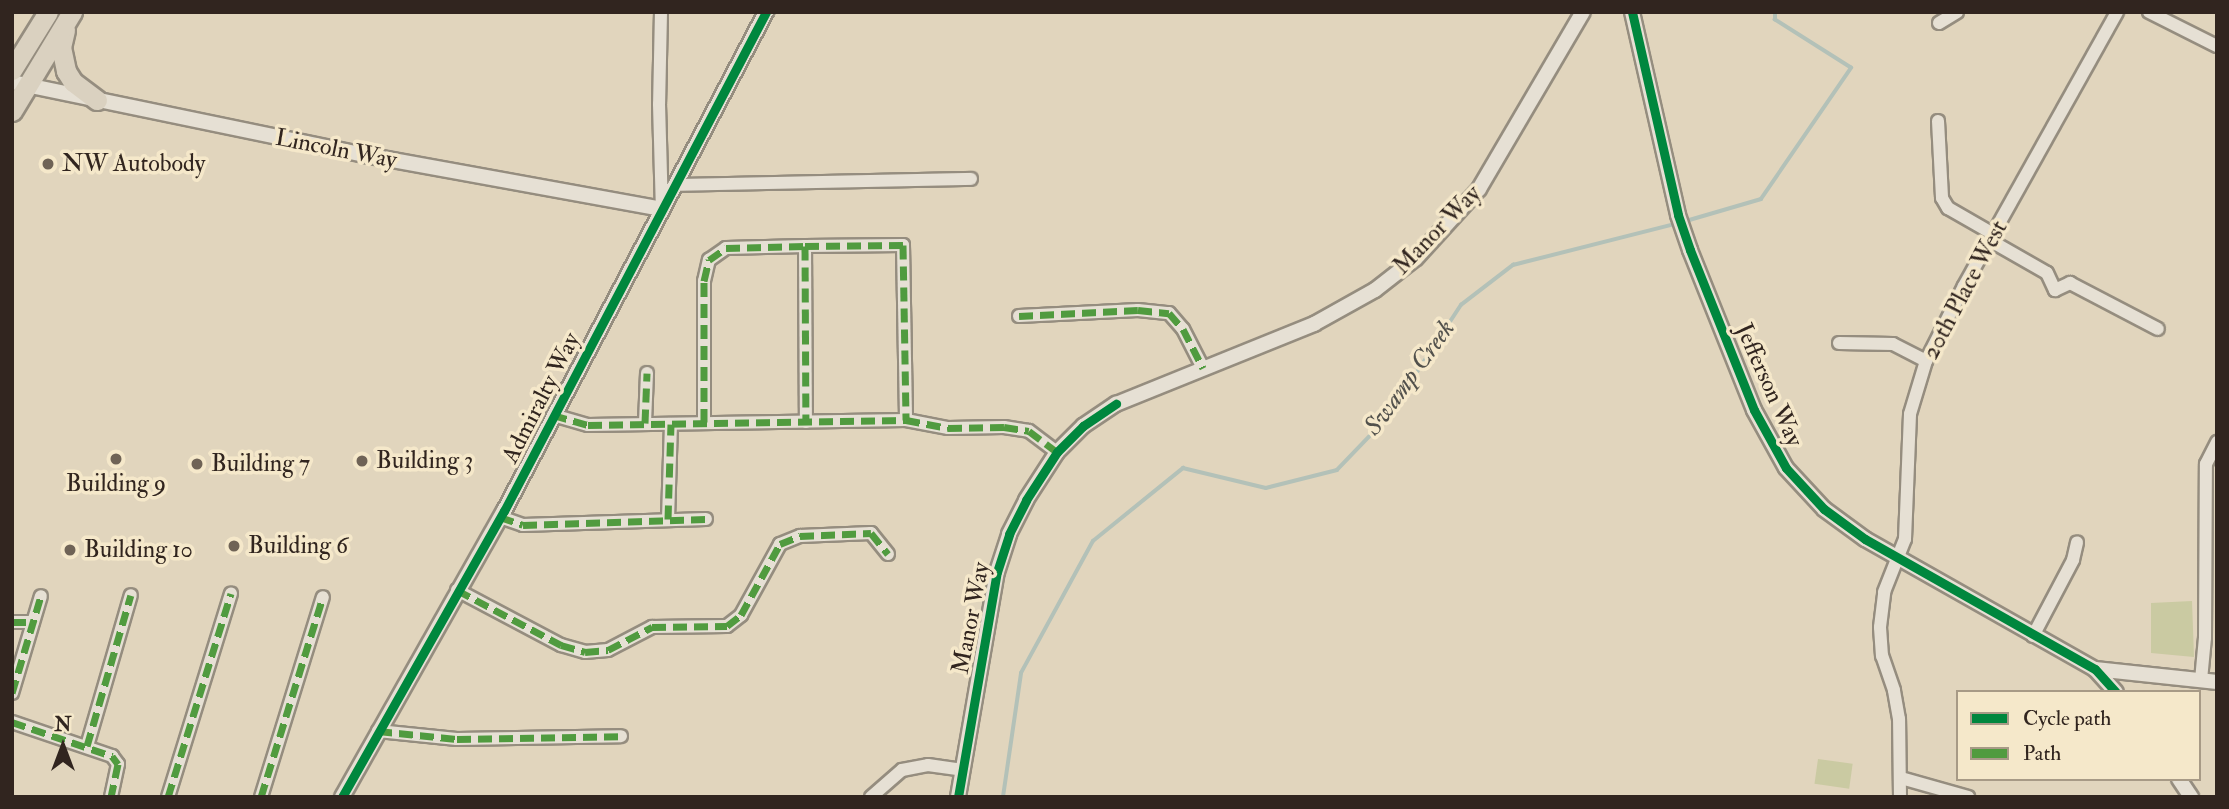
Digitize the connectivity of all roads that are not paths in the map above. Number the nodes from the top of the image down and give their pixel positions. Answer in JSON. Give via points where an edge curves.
{"nodes":[{"id":1,"x":48,"y":12,"type":"edge"},
{"id":2,"x":661,"y":12,"type":"edge"},
{"id":3,"x":766,"y":12,"type":"edge"},
{"id":4,"x":1583,"y":12,"type":"edge"},
{"id":5,"x":1632,"y":12,"type":"edge"},
{"id":6,"x":1956,"y":12,"type":"edge"},
{"id":7,"x":2117,"y":12,"type":"edge"},
{"id":8,"x":2149,"y":12,"type":"edge"},
{"id":9,"x":70,"y":16,"type":"edge"},
{"id":10,"x":1939,"y":23,"type":"dead end"},
{"id":11,"x":2217,"y":46,"type":"edge"},
{"id":12,"x":12,"y":69,"type":"edge"},
{"id":13,"x":20,"y":84,"type":"edge"},
{"id":14,"x":97,"y":100,"type":"junction"},
{"id":15,"x":12,"y":111,"type":"edge"},
{"id":16,"x":1938,"y":121,"type":"dead end"},
{"id":17,"x":971,"y":179,"type":"dead end"},
{"id":18,"x":674,"y":185,"type":"junction"},
{"id":19,"x":662,"y":209,"type":"junction"},
{"id":20,"x":1993,"y":238,"type":"junction"},
{"id":21,"x":805,"y":246,"type":"junction"},
{"id":22,"x":1019,"y":316,"type":"dead end"},
{"id":23,"x":2158,"y":329,"type":"dead end"},
{"id":24,"x":1839,"y":343,"type":"dead end"},
{"id":25,"x":1926,"y":361,"type":"junction"},
{"id":26,"x":1203,"y":368,"type":"junction"},
{"id":27,"x":647,"y":373,"type":"dead end"},
{"id":28,"x":553,"y":415,"type":"junction"},
{"id":29,"x":906,"y":420,"type":"junction"},
{"id":30,"x":704,"y":422,"type":"junction"},
{"id":31,"x":806,"y":422,"type":"junction"},
{"id":32,"x":645,"y":423,"type":"junction"},
{"id":33,"x":671,"y":424,"type":"junction"},
{"id":34,"x":2217,"y":442,"type":"edge"},
{"id":35,"x":1057,"y":452,"type":"junction"},
{"id":36,"x":500,"y":517,"type":"junction"},
{"id":37,"x":668,"y":519,"type":"junction"},
{"id":38,"x":706,"y":519,"type":"dead end"},
{"id":39,"x":2077,"y":542,"type":"dead end"},
{"id":40,"x":888,"y":554,"type":"dead end"},
{"id":41,"x":1897,"y":558,"type":"junction"},
{"id":42,"x":457,"y":590,"type":"junction"},
{"id":43,"x":231,"y":594,"type":"dead end"},
{"id":44,"x":131,"y":595,"type":"dead end"},
{"id":45,"x":41,"y":596,"type":"dead end"},
{"id":46,"x":323,"y":597,"type":"dead end"},
{"id":47,"x":12,"y":622,"type":"edge"},
{"id":48,"x":33,"y":622,"type":"junction"},
{"id":49,"x":2033,"y":636,"type":"junction"},
{"id":50,"x":2095,"y":669,"type":"junction"},
{"id":51,"x":2202,"y":680,"type":"junction"},
{"id":52,"x":2217,"y":682,"type":"edge"},
{"id":53,"x":2114,"y":690,"type":"edge"},
{"id":54,"x":12,"y":693,"type":"edge"},
{"id":55,"x":12,"y":722,"type":"edge"},
{"id":56,"x":378,"y":731,"type":"junction"},
{"id":57,"x":621,"y":736,"type":"dead end"},
{"id":58,"x":87,"y":746,"type":"junction"},
{"id":59,"x":962,"y":771,"type":"junction"},
{"id":60,"x":1900,"y":778,"type":"junction"},
{"id":61,"x":2180,"y":781,"type":"edge"},
{"id":62,"x":111,"y":797,"type":"edge"},
{"id":63,"x":168,"y":797,"type":"edge"},
{"id":64,"x":261,"y":797,"type":"edge"},
{"id":65,"x":342,"y":797,"type":"edge"},
{"id":66,"x":871,"y":797,"type":"edge"},
{"id":67,"x":958,"y":797,"type":"edge"},
{"id":68,"x":1900,"y":797,"type":"edge"},
{"id":69,"x":1968,"y":797,"type":"edge"},
{"id":70,"x":2190,"y":797,"type":"edge"}],
"edges":[{"from":1,"to":12,"type":"highway"},
{"from":2,"to":19,"type":"street"},
{"from":3,"to":18,"type":"street","name":"Admiralty Way"},
{"from":4,"to":26,"type":"street","name":"Manor Way","via":[[1479,189],[1416,258],[1375,290],[1314,324]]},
{"from":5,"to":41,"type":"street","name":"Jefferson Way","via":[[1678,215],[1754,410],[1786,468],[1824,509]]},
{"from":6,"to":10,"type":"street"},
{"from":7,"to":20,"type":"street","name":"20th Place West"},
{"from":8,"to":11,"type":"street"},
{"from":9,"to":13,"type":"highway"},
{"from":9,"to":14,"type":"highway","via":[[61,47],[66,71]]},
{"from":13,"to":14,"type":"street","name":"Lincoln Way"},
{"from":13,"to":15,"type":"highway"},
{"from":14,"to":19,"type":"street","name":"Lincoln Way"},
{"from":16,"to":20,"type":"street","via":[[1942,198],[1948,208]]},
{"from":17,"to":18,"type":"street"},
{"from":18,"to":19,"type":"street","name":"Admiralty Way"},
{"from":19,"to":28,"type":"street","name":"Admiralty Way"},
{"from":20,"to":23,"type":"street","via":[[2047,274],[2054,290],[2070,283]]},
{"from":20,"to":25,"type":"street","name":"20th Place West"},
{"from":21,"to":29,"type":"street","via":[[903,245]]},
{"from":21,"to":30,"type":"street","via":[[726,248],[709,260],[704,281]]},
{"from":21,"to":31,"type":"street"},
{"from":22,"to":26,"type":"street","via":[[1138,310],[1169,313]]},
{"from":24,"to":25,"type":"street","via":[[1892,344]]},
{"from":25,"to":41,"type":"street","name":"20th Place West","via":[[1910,414],[1908,510],[1905,539]]},
{"from":26,"to":35,"type":"street","name":"Manor Way","via":[[1116,404],[1083,426]]},
{"from":27,"to":32,"type":"street"},
{"from":28,"to":32,"type":"street","via":[[588,425]]},
{"from":28,"to":36,"type":"street","name":"Admiralty Way"},
{"from":29,"to":31,"type":"street"},
{"from":29,"to":35,"type":"street","via":[[948,428],[1029,431]]},
{"from":30,"to":31,"type":"street"},
{"from":30,"to":33,"type":"street"},
{"from":32,"to":33,"type":"street"},
{"from":33,"to":37,"type":"street"},
{"from":34,"to":51,"type":"street","via":[[2206,464]]},
{"from":35,"to":59,"type":"street","name":"Manor Way","via":[[1026,500],[997,572]]},
{"from":36,"to":37,"type":"street","via":[[523,525]]},
{"from":36,"to":42,"type":"street","name":"Admiralty Way"},
{"from":37,"to":38,"type":"street"},
{"from":39,"to":49,"type":"street","via":[[2073,560]]},
{"from":40,"to":42,"type":"street","via":[[871,533],[800,536],[780,544],[741,615],[727,626],[652,626],[608,650],[585,652],[561,645]]},
{"from":41,"to":49,"type":"street","name":"Jefferson Way"},
{"from":41,"to":60,"type":"street","name":"20th Place West","via":[[1884,592],[1880,627],[1882,656],[1899,719]]},
{"from":42,"to":56,"type":"street","name":"Admiralty Way"},
{"from":43,"to":63,"type":"street"},
{"from":44,"to":58,"type":"street"},
{"from":45,"to":48,"type":"street"},
{"from":46,"to":64,"type":"street"},
{"from":47,"to":48,"type":"street"},
{"from":48,"to":54,"type":"street"},
{"from":49,"to":50,"type":"street","name":"Jefferson Way"},
{"from":50,"to":51,"type":"street"},
{"from":50,"to":53,"type":"street","name":"Jefferson Way"},
{"from":51,"to":52,"type":"street"},
{"from":55,"to":58,"type":"street"},
{"from":56,"to":57,"type":"street","via":[[457,739]]},
{"from":56,"to":65,"type":"street","name":"Admiralty Way"},
{"from":58,"to":62,"type":"street","via":[[116,760]]},
{"from":59,"to":66,"type":"street","via":[[928,765],[902,770]]},
{"from":59,"to":67,"type":"street","name":"Manor Way"},
{"from":60,"to":68,"type":"street","name":"20th Place West"},
{"from":60,"to":69,"type":"street"},
{"from":61,"to":70,"type":"street"}]}
